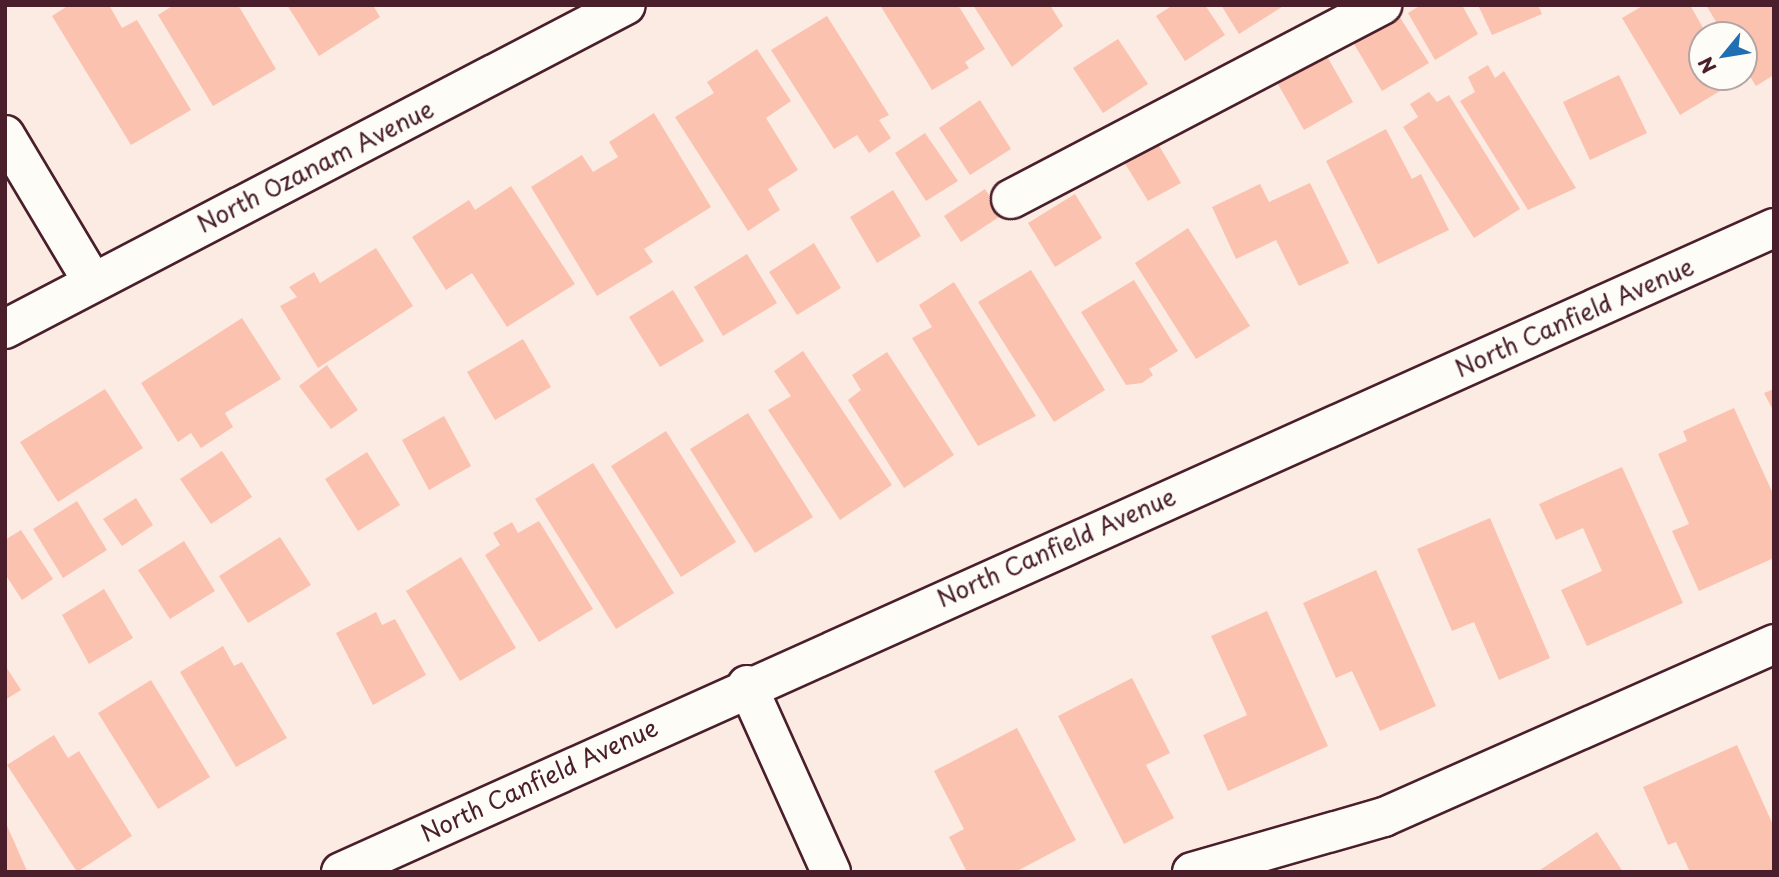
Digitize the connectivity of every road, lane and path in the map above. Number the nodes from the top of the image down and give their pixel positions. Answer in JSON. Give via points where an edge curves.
{"nodes":[{"id":1,"x":626,"y":5,"type":"edge"},
{"id":2,"x":1382,"y":5,"type":"edge"},
{"id":3,"x":5,"y":135,"type":"edge"},
{"id":4,"x":1011,"y":199,"type":"dead end"},
{"id":5,"x":1774,"y":228,"type":"edge"},
{"id":6,"x":92,"y":281,"type":"junction"},
{"id":7,"x":5,"y":329,"type":"edge"},
{"id":8,"x":1774,"y":644,"type":"edge"},
{"id":9,"x":747,"y":685,"type":"junction"},
{"id":10,"x":341,"y":872,"type":"edge"},
{"id":11,"x":831,"y":872,"type":"edge"},
{"id":12,"x":1192,"y":872,"type":"edge"}],
"edges":[{"from":1,"to":6,"type":"street","name":"North Ozanam Avenue"},
{"from":2,"to":4,"type":"street"},
{"from":3,"to":6,"type":"street"},
{"from":5,"to":9,"type":"street","name":"North Canfield Avenue"},
{"from":6,"to":7,"type":"street","name":"North Ozanam Avenue"},
{"from":8,"to":12,"type":"street","via":[[1384,817]]},
{"from":9,"to":10,"type":"street","name":"North Canfield Avenue"},
{"from":9,"to":11,"type":"street"}]}
